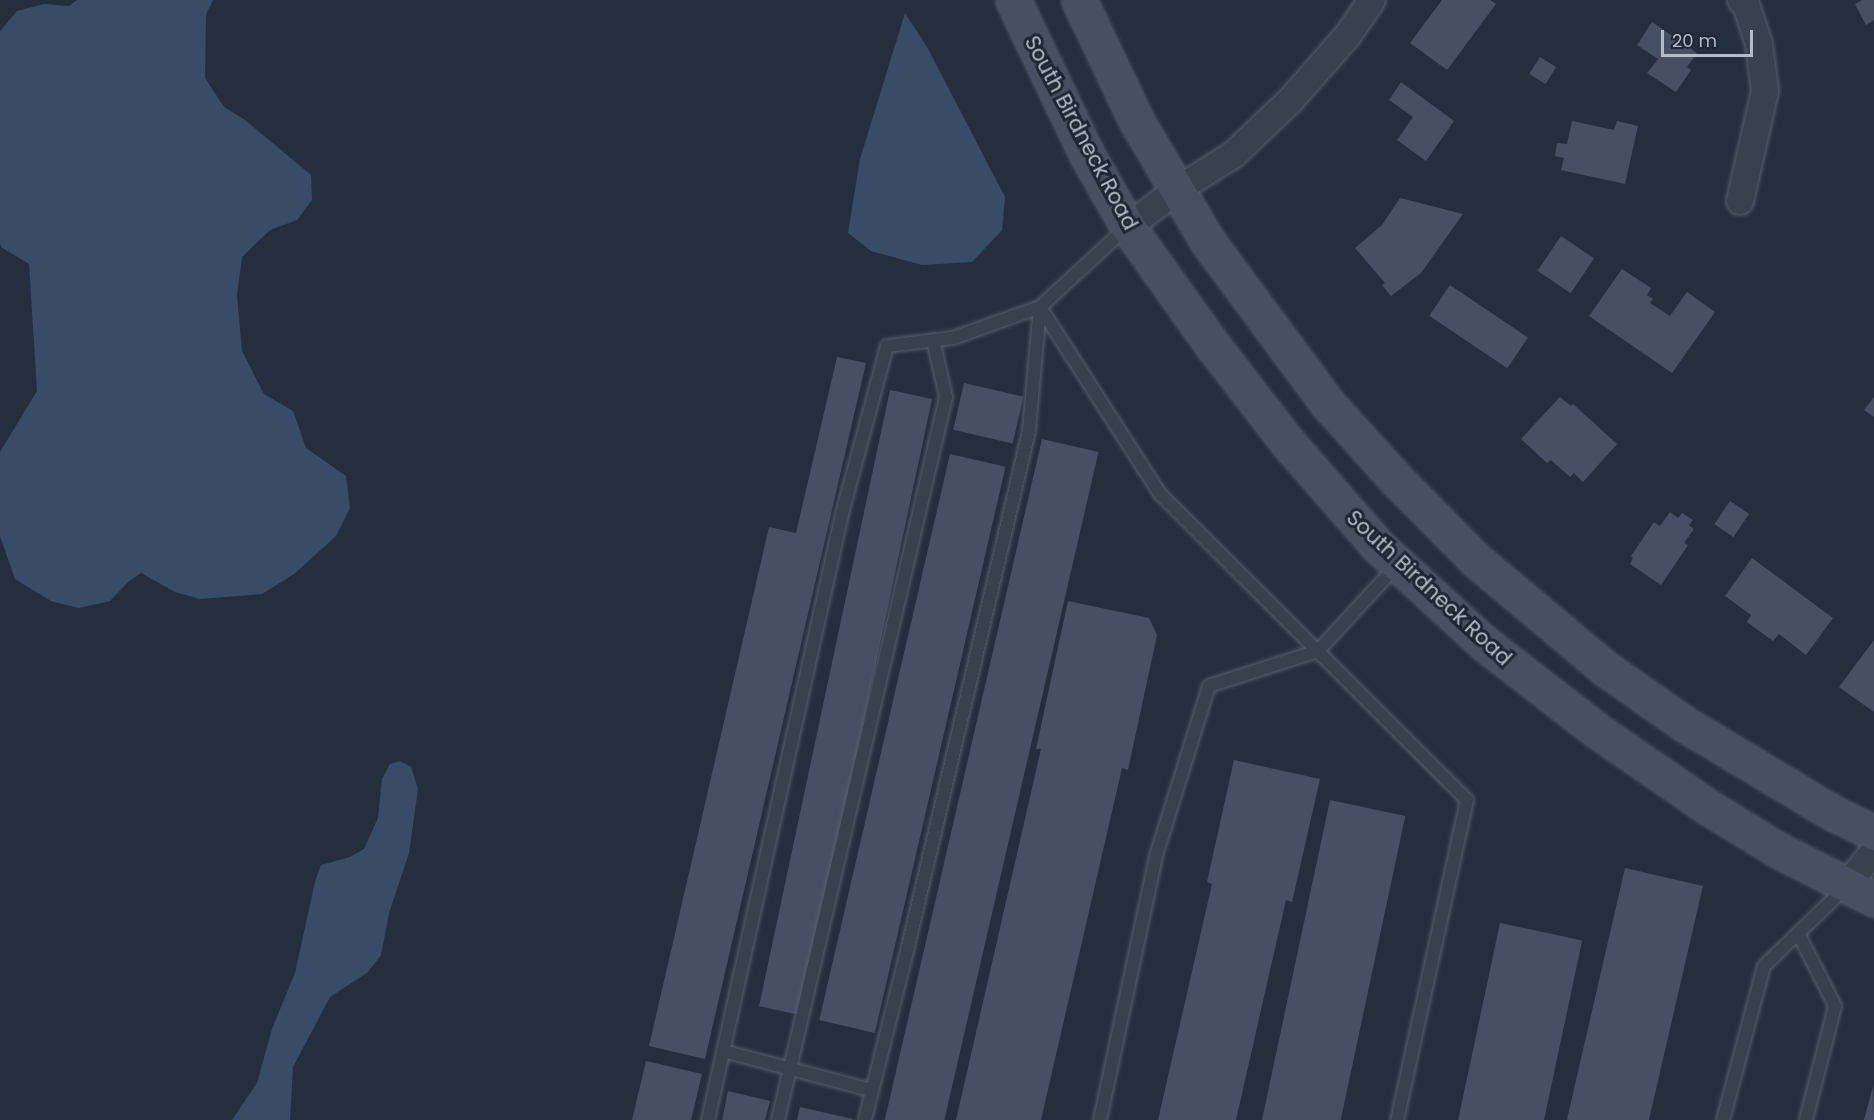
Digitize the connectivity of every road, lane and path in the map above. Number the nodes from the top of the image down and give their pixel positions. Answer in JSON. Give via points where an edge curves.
{"nodes":[{"id":1,"x":1013,"y":0,"type":"edge"},
{"id":2,"x":1079,"y":0,"type":"edge"},
{"id":3,"x":1372,"y":0,"type":"edge"},
{"id":4,"x":1741,"y":0,"type":"edge"},
{"id":5,"x":1177,"y":190,"type":"junction"},
{"id":6,"x":1740,"y":201,"type":"dead end"},
{"id":7,"x":1128,"y":227,"type":"junction"},
{"id":8,"x":1040,"y":307,"type":"junction"},
{"id":9,"x":933,"y":340,"type":"junction"},
{"id":10,"x":1398,"y":565,"type":"junction"},
{"id":11,"x":1318,"y":651,"type":"junction"},
{"id":12,"x":1874,"y":833,"type":"edge"},
{"id":13,"x":1874,"y":851,"type":"edge"},
{"id":14,"x":1860,"y":892,"type":"edge"},
{"id":15,"x":1798,"y":933,"type":"junction"},
{"id":16,"x":723,"y":1051,"type":"junction"},
{"id":17,"x":790,"y":1070,"type":"junction"},
{"id":18,"x":871,"y":1090,"type":"junction"},
{"id":19,"x":708,"y":1120,"type":"edge"},
{"id":20,"x":778,"y":1120,"type":"edge"},
{"id":21,"x":865,"y":1120,"type":"edge"},
{"id":22,"x":1100,"y":1120,"type":"edge"},
{"id":23,"x":1397,"y":1120,"type":"edge"},
{"id":24,"x":1724,"y":1120,"type":"edge"},
{"id":25,"x":1806,"y":1120,"type":"edge"}],
"edges":[{"from":1,"to":7,"type":"main road","name":"South Birdneck Road","via":[[1086,153]]},
{"from":2,"to":5,"type":"main road","via":[[1136,120]]},
{"from":3,"to":5,"type":"street","via":[[1348,35],[1290,101],[1233,155]]},
{"from":4,"to":6,"type":"street","via":[[1760,44],[1765,91]]},
{"from":5,"to":7,"type":"street"},
{"from":5,"to":12,"type":"main road","via":[[1208,242],[1328,404],[1476,560],[1606,669],[1683,723],[1831,812]]},
{"from":7,"to":8,"type":"lane"},
{"from":7,"to":10,"type":"main road","name":"South Birdneck Road","via":[[1288,443],[1333,498]]},
{"from":8,"to":9,"type":"lane","via":[[952,338]]},
{"from":8,"to":11,"type":"lane","via":[[1160,494]]},
{"from":8,"to":18,"type":"lane","via":[[1029,431]]},
{"from":9,"to":16,"type":"lane","via":[[887,346],[842,514]]},
{"from":9,"to":17,"type":"lane","via":[[946,397]]},
{"from":10,"to":11,"type":"lane"},
{"from":10,"to":14,"type":"main road","name":"South Birdneck Road","via":[[1484,643],[1596,730],[1730,821]]},
{"from":11,"to":22,"type":"lane","via":[[1209,686],[1156,856]]},
{"from":11,"to":23,"type":"lane","via":[[1467,800]]},
{"from":13,"to":14,"type":"street"},
{"from":14,"to":15,"type":"lane"},
{"from":15,"to":24,"type":"lane","via":[[1764,966]]},
{"from":15,"to":25,"type":"lane","via":[[1835,1006]]},
{"from":16,"to":17,"type":"lane"},
{"from":16,"to":19,"type":"lane"},
{"from":17,"to":18,"type":"lane"},
{"from":17,"to":20,"type":"lane"},
{"from":18,"to":21,"type":"lane"}]}
